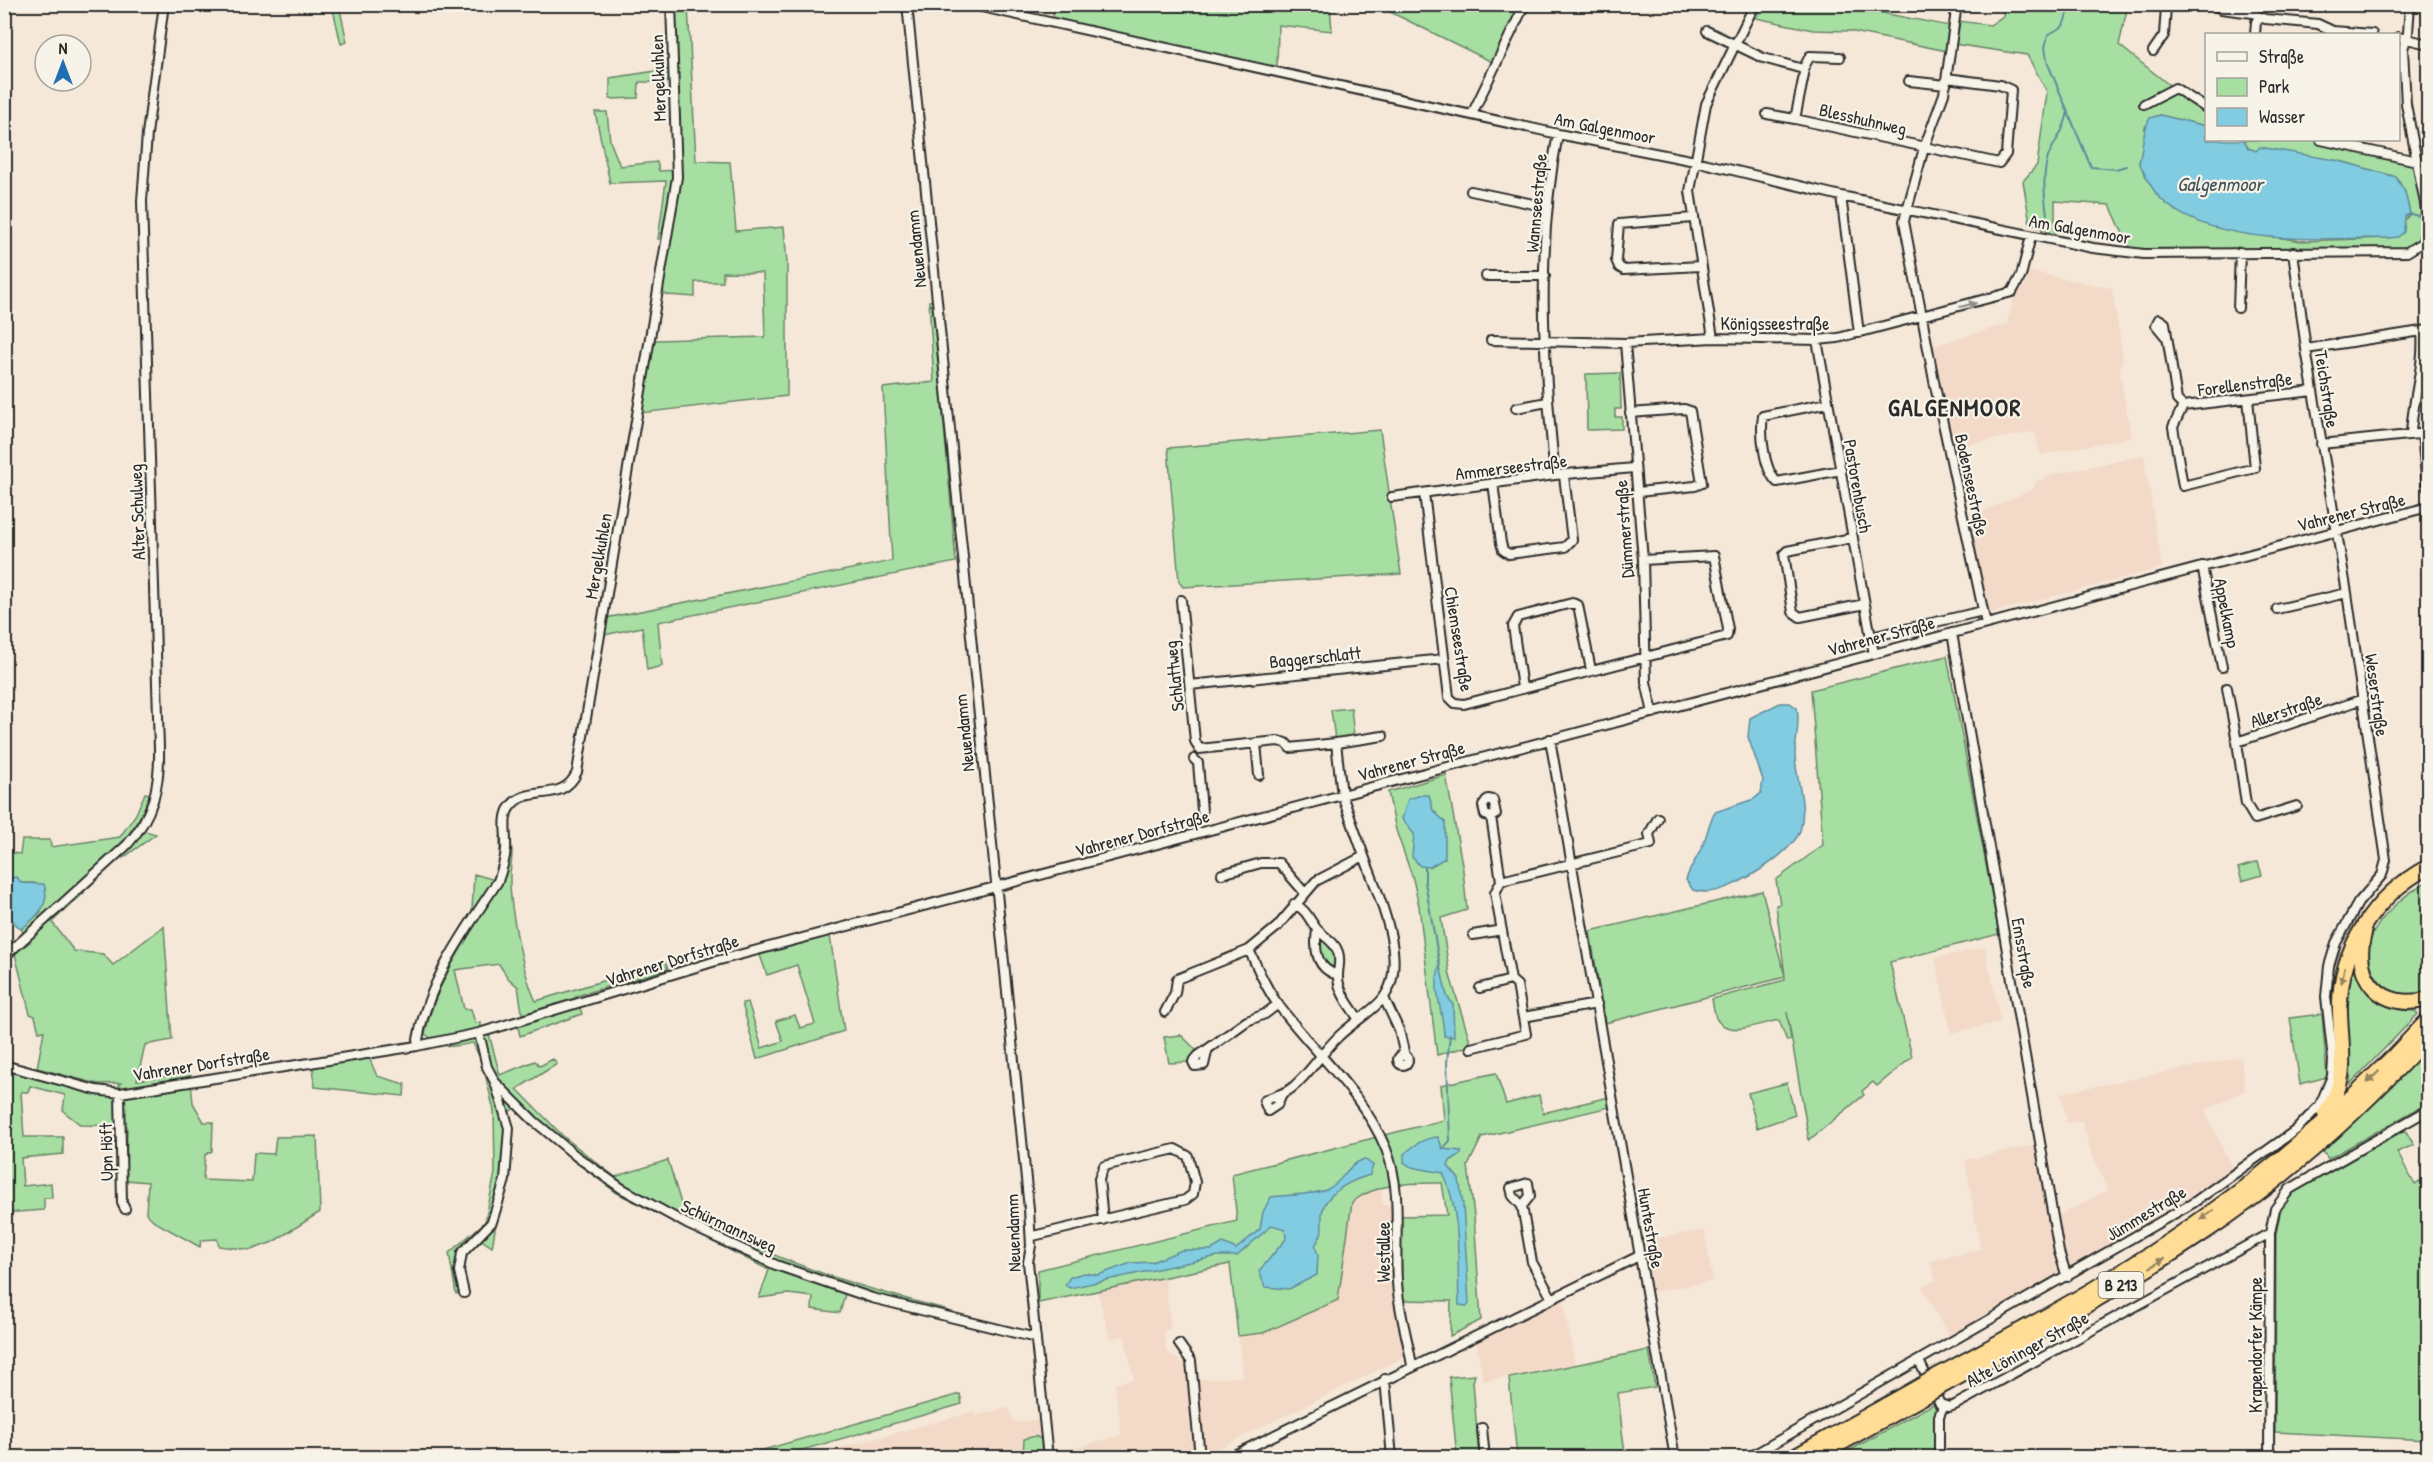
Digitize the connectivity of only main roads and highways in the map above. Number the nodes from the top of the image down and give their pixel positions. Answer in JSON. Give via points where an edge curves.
{"nodes":[{"id":1,"x":2428,"y":867,"type":"edge"},
{"id":2,"x":2367,"y":922,"type":"junction"},
{"id":3,"x":2428,"y":999,"type":"edge"},
{"id":4,"x":2428,"y":1020,"type":"edge"},
{"id":5,"x":2428,"y":1037,"type":"edge"},
{"id":6,"x":2254,"y":1181,"type":"junction"},
{"id":7,"x":1939,"y":1381,"type":"junction"},
{"id":8,"x":1922,"y":1391,"type":"junction"},
{"id":9,"x":1792,"y":1458,"type":"edge"},
{"id":10,"x":1815,"y":1458,"type":"edge"}],
"edges":[{"from":1,"to":2,"type":"highway","number":"B 213","via":[[2398,886]]},
{"from":2,"to":3,"type":"highway","via":[[2360,960],[2373,988],[2411,1004]]},
{"from":2,"to":6,"type":"highway","number":"B 213","one_way":true,"via":[[2350,951],[2344,971],[2340,1005],[2343,1077],[2336,1099],[2302,1136],[2257,1173]]},
{"from":4,"to":6,"type":"highway","number":"B 213","one_way":true,"via":[[2354,1096]]},
{"from":7,"to":5,"type":"highway","number":"B 213","one_way":true,"via":[[2105,1294],[2204,1233],[2356,1110]]},
{"from":6,"to":7,"type":"highway","number":"B 213","one_way":true,"via":[[2122,1272]]},
{"from":7,"to":8,"type":"highway","number":"B 213","bridge":true},
{"from":8,"to":9,"type":"highway","number":"B 213"},
{"from":8,"to":10,"type":"highway","number":"B 213"}]}
